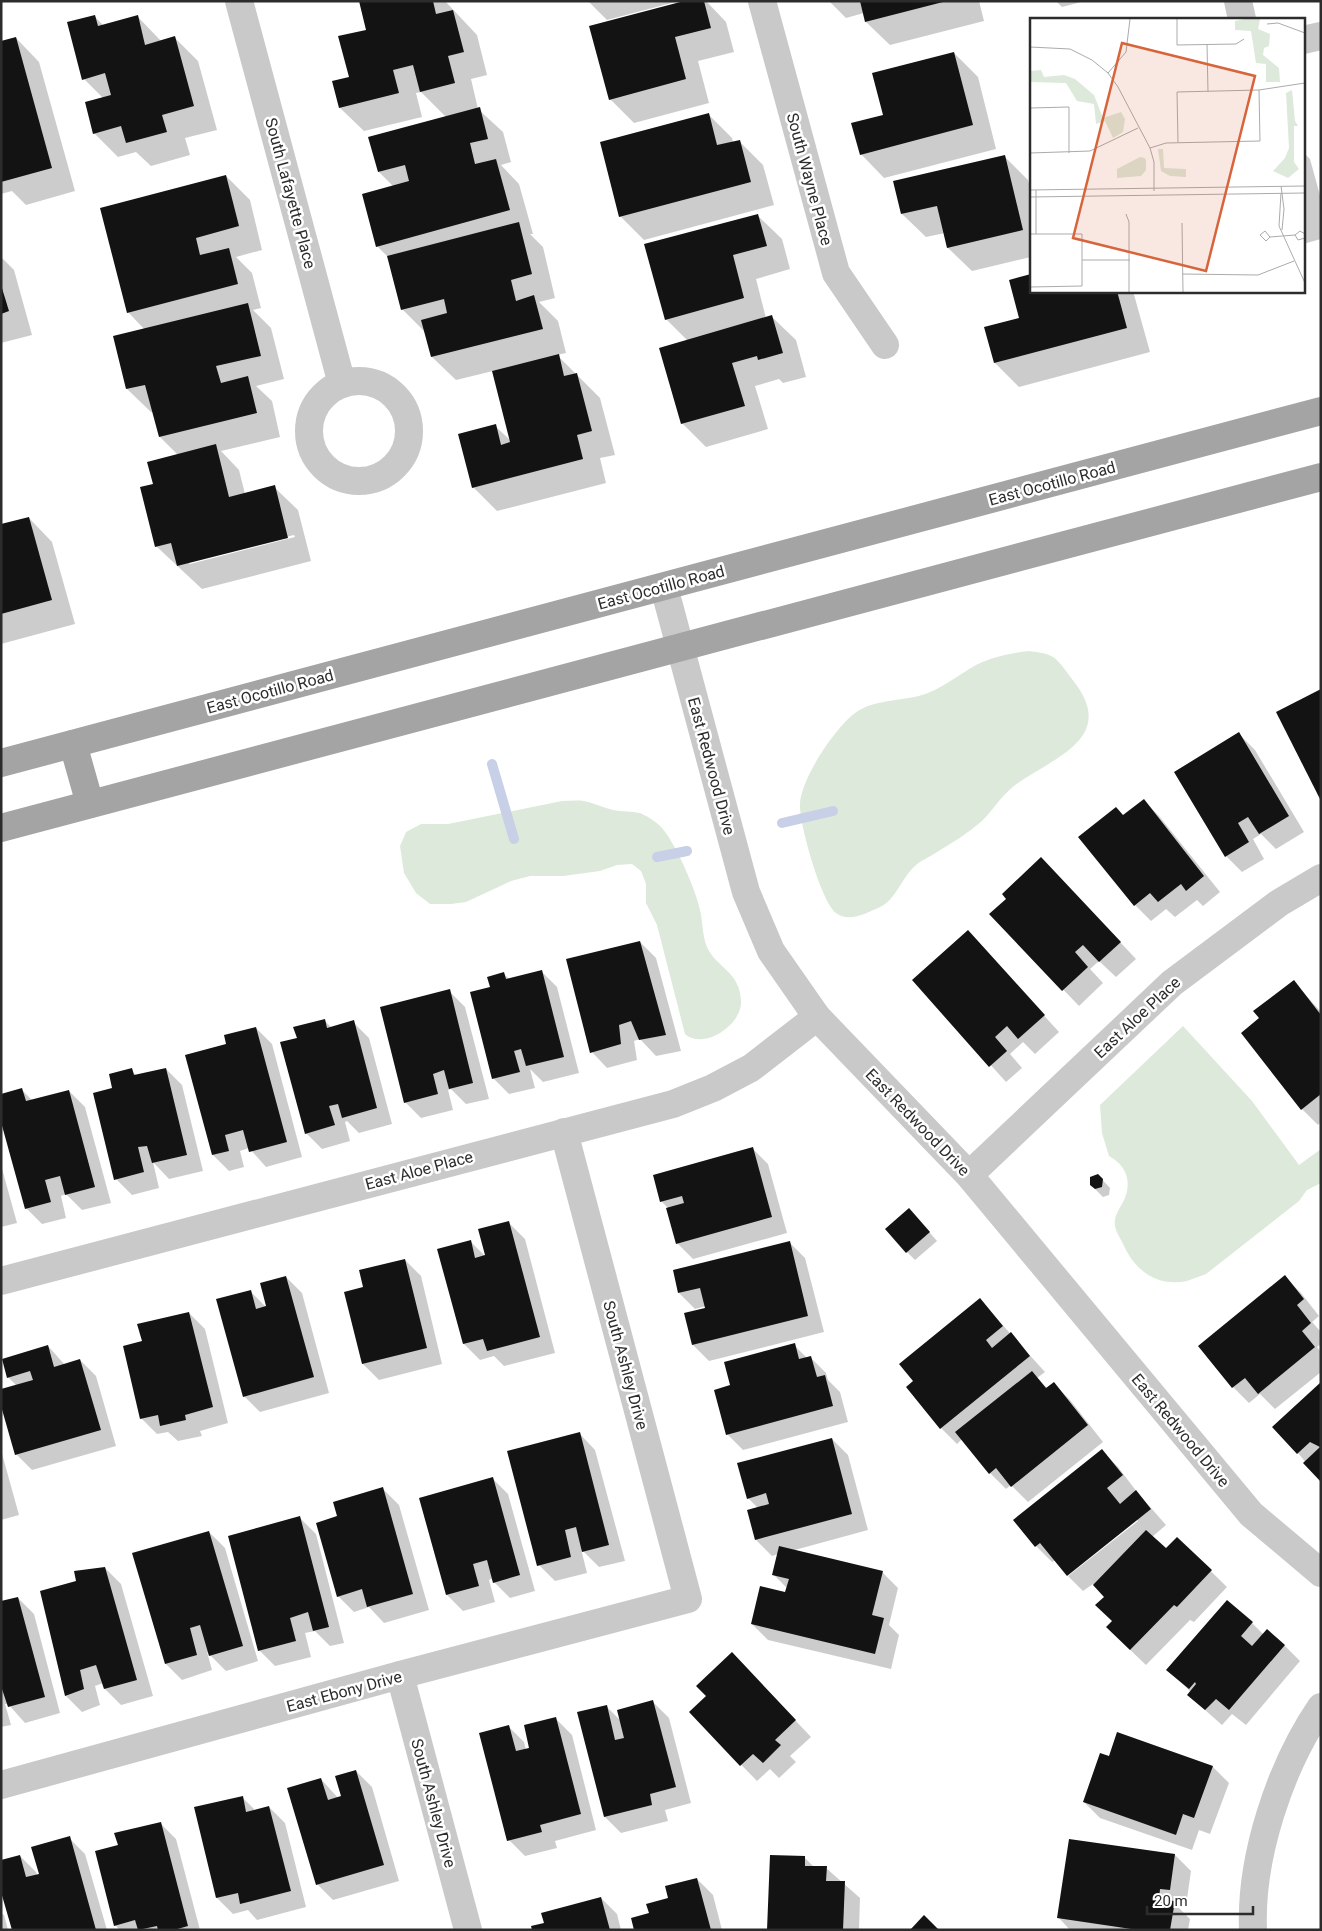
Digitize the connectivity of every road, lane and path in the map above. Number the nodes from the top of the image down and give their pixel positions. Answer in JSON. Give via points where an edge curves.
{"nodes":[{"id":1,"x":240,"y":1,"type":"edge"},
{"id":2,"x":762,"y":1,"type":"edge"},
{"id":3,"x":1238,"y":1,"type":"edge"},
{"id":4,"x":1242,"y":18,"type":"edge"},
{"id":5,"x":1321,"y":36,"type":"edge"},
{"id":6,"x":1304,"y":40,"type":"edge"},
{"id":7,"x":885,"y":345,"type":"dead end"},
{"id":8,"x":342,"y":384,"type":"dead end"},
{"id":9,"x":1321,"y":411,"type":"edge"},
{"id":10,"x":1321,"y":478,"type":"edge"},
{"id":11,"x":664,"y":587,"type":"junction"},
{"id":12,"x":681,"y":647,"type":"junction"},
{"id":13,"x":73,"y":744,"type":"junction"},
{"id":14,"x":1,"y":763,"type":"edge"},
{"id":15,"x":90,"y":804,"type":"junction"},
{"id":16,"x":1,"y":828,"type":"edge"},
{"id":17,"x":1321,"y":878,"type":"edge"},
{"id":18,"x":817,"y":1017,"type":"junction"},
{"id":19,"x":564,"y":1132,"type":"junction"},
{"id":20,"x":969,"y":1175,"type":"junction"},
{"id":21,"x":1,"y":1281,"type":"edge"},
{"id":22,"x":1321,"y":1573,"type":"edge"},
{"id":23,"x":688,"y":1599,"type":"joint"},
{"id":24,"x":400,"y":1675,"type":"junction"},
{"id":25,"x":1321,"y":1707,"type":"edge"},
{"id":26,"x":1,"y":1785,"type":"edge"},
{"id":27,"x":468,"y":1930,"type":"edge"},
{"id":28,"x":1253,"y":1930,"type":"edge"}],
"edges":[{"from":1,"to":8,"type":"street","name":"South Lafayette Place"},
{"from":2,"to":7,"type":"street","name":"South Wayne Place","via":[[836,274]]},
{"from":3,"to":4,"type":"street"},
{"from":5,"to":6,"type":"street"},
{"from":9,"to":11,"type":"main road","name":"East Ocotillo Road"},
{"from":10,"to":12,"type":"main road"},
{"from":11,"to":12,"type":"street","name":"East Redwood Drive"},
{"from":11,"to":13,"type":"main road","name":"East Ocotillo Road"},
{"from":12,"to":15,"type":"main road"},
{"from":12,"to":18,"type":"street","name":"East Redwood Drive","via":[[746,892],[772,951]]},
{"from":13,"to":14,"type":"main road","name":"East Ocotillo Road"},
{"from":13,"to":15,"type":"main road"},
{"from":15,"to":16,"type":"main road"},
{"from":17,"to":20,"type":"street","name":"East Aloe Place","via":[[1279,903],[1172,983]]},
{"from":18,"to":19,"type":"street","name":"East Aloe Place","via":[[751,1068],[713,1088],[673,1104]]},
{"from":18,"to":20,"type":"street","name":"East Redwood Drive"},
{"from":19,"to":21,"type":"street","name":"East Aloe Place"},
{"from":19,"to":23,"type":"street","name":"South Ashley Drive"},
{"from":20,"to":22,"type":"street","name":"East Redwood Drive","via":[[1251,1514]]},
{"from":23,"to":24,"type":"street","name":"East Ebony Drive"},
{"from":24,"to":26,"type":"street","name":"East Ebony Drive"},
{"from":24,"to":27,"type":"street","name":"South Ashley Drive"},
{"from":25,"to":28,"type":"street","via":[[1309,1724],[1278,1793],[1259,1856],[1252,1909]]}]}
